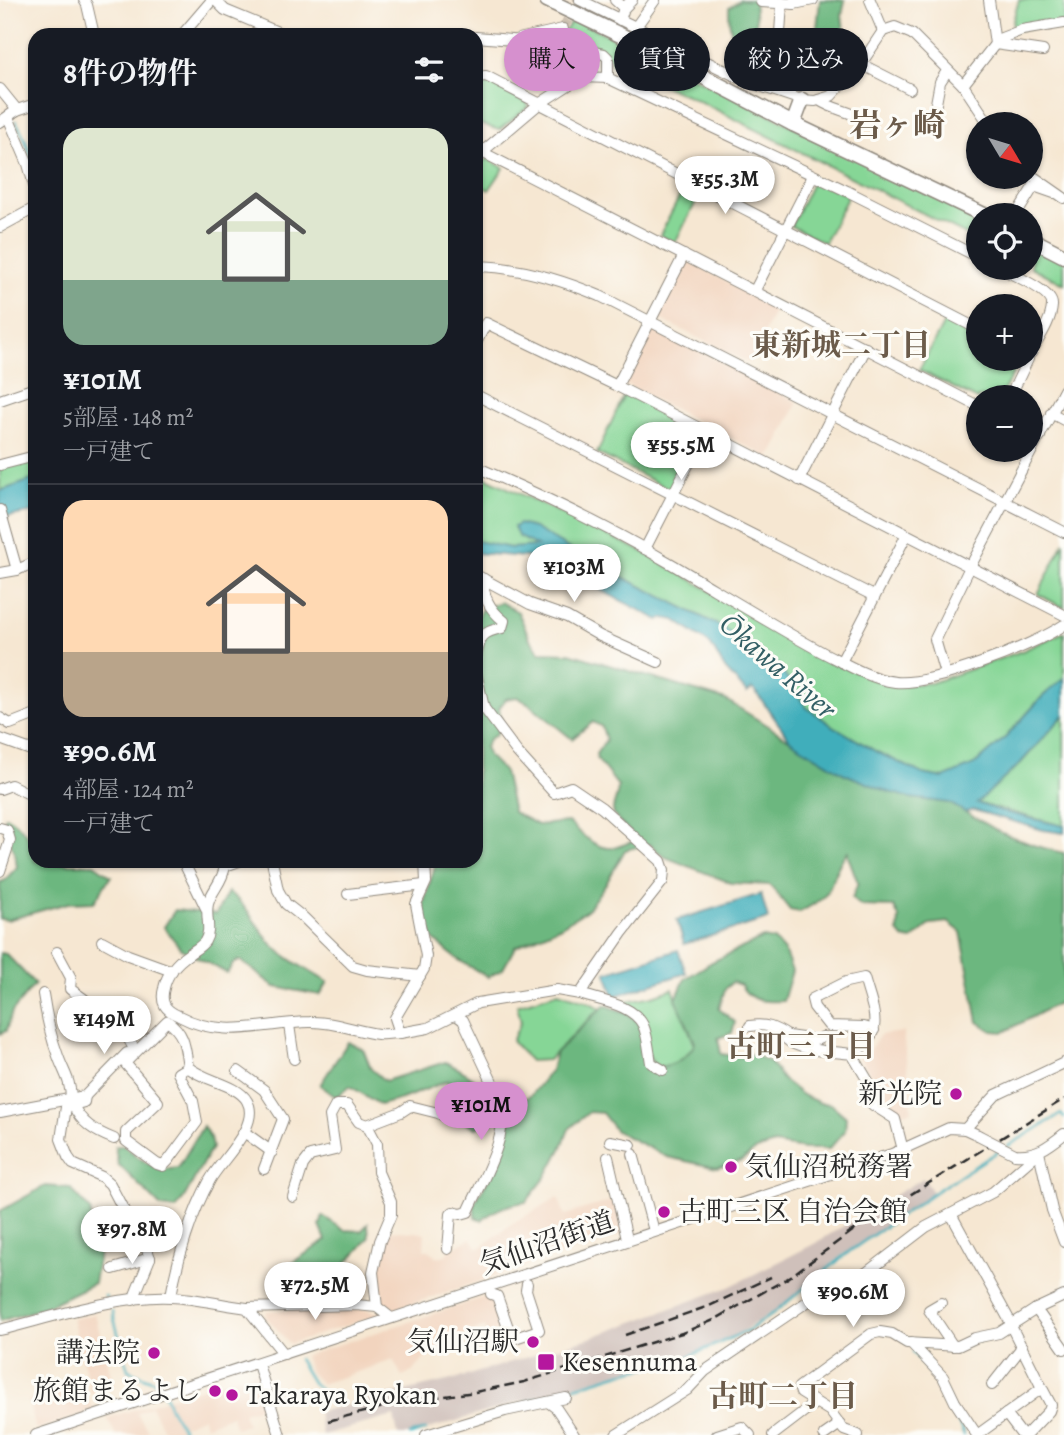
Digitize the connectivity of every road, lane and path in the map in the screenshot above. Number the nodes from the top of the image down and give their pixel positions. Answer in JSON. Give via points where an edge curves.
{"nodes":[{"id":1,"x":84,"y":0,"type":"edge"},
{"id":2,"x":213,"y":0,"type":"edge"},
{"id":3,"x":547,"y":0,"type":"edge"},
{"id":4,"x":580,"y":0,"type":"edge"},
{"id":5,"x":615,"y":0,"type":"edge"},
{"id":6,"x":632,"y":0,"type":"edge"},
{"id":7,"x":655,"y":0,"type":"edge"},
{"id":8,"x":813,"y":0,"type":"edge"},
{"id":9,"x":870,"y":0,"type":"edge"},
{"id":10,"x":989,"y":0,"type":"edge"},
{"id":11,"x":761,"y":2,"type":"dead end"},
{"id":12,"x":777,"y":2,"type":"edge"},
{"id":13,"x":794,"y":2,"type":"edge"},
{"id":14,"x":624,"y":8,"type":"junction"},
{"id":15,"x":620,"y":20,"type":"junction"},
{"id":16,"x":1064,"y":23,"type":"edge"},
{"id":17,"x":92,"y":28,"type":"edge"},
{"id":18,"x":188,"y":28,"type":"edge"},
{"id":19,"x":268,"y":28,"type":"edge"},
{"id":20,"x":635,"y":28,"type":"joint"},
{"id":21,"x":780,"y":28,"type":"edge"},
{"id":22,"x":883,"y":31,"type":"junction"},
{"id":23,"x":483,"y":38,"type":"edge"},
{"id":24,"x":504,"y":39,"type":"edge"},
{"id":25,"x":995,"y":44,"type":"junction"},
{"id":26,"x":1043,"y":51,"type":"dead end"},
{"id":27,"x":600,"y":53,"type":"edge"},
{"id":28,"x":868,"y":54,"type":"edge"},
{"id":29,"x":710,"y":64,"type":"edge"},
{"id":30,"x":868,"y":68,"type":"edge"},
{"id":31,"x":947,"y":71,"type":"junction"},
{"id":32,"x":483,"y":76,"type":"edge"},
{"id":33,"x":608,"y":78,"type":"junction"},
{"id":34,"x":963,"y":85,"type":"junction"},
{"id":35,"x":0,"y":89,"type":"edge"},
{"id":36,"x":910,"y":89,"type":"dead end"},
{"id":37,"x":836,"y":91,"type":"edge"},
{"id":38,"x":802,"y":100,"type":"junction"},
{"id":39,"x":819,"y":100,"type":"junction"},
{"id":40,"x":539,"y":104,"type":"junction"},
{"id":41,"x":28,"y":107,"type":"edge"},
{"id":42,"x":981,"y":112,"type":"edge"},
{"id":43,"x":8,"y":116,"type":"edge"},
{"id":44,"x":865,"y":121,"type":"dead end"},
{"id":45,"x":793,"y":124,"type":"junction"},
{"id":46,"x":932,"y":125,"type":"dead end"},
{"id":47,"x":483,"y":150,"type":"edge"},
{"id":48,"x":483,"y":156,"type":"edge"},
{"id":49,"x":28,"y":168,"type":"edge"},
{"id":50,"x":813,"y":176,"type":"junction"},
{"id":51,"x":1043,"y":184,"type":"edge"},
{"id":52,"x":1059,"y":195,"type":"edge"},
{"id":53,"x":1023,"y":203,"type":"edge"},
{"id":54,"x":966,"y":206,"type":"edge"},
{"id":55,"x":28,"y":212,"type":"edge"},
{"id":56,"x":0,"y":227,"type":"edge"},
{"id":57,"x":785,"y":231,"type":"junction"},
{"id":58,"x":1043,"y":245,"type":"edge"},
{"id":59,"x":966,"y":251,"type":"edge"},
{"id":60,"x":684,"y":255,"type":"junction"},
{"id":61,"x":1064,"y":256,"type":"edge"},
{"id":62,"x":483,"y":266,"type":"edge"},
{"id":63,"x":1022,"y":280,"type":"edge"},
{"id":64,"x":755,"y":290,"type":"junction"},
{"id":65,"x":651,"y":320,"type":"junction"},
{"id":66,"x":966,"y":323,"type":"edge"},
{"id":67,"x":483,"y":329,"type":"edge"},
{"id":68,"x":1043,"y":329,"type":"edge"},
{"id":69,"x":866,"y":348,"type":"junction"},
{"id":70,"x":617,"y":386,"type":"junction"},
{"id":71,"x":28,"y":390,"type":"edge"},
{"id":72,"x":1064,"y":390,"type":"edge"},
{"id":73,"x":483,"y":399,"type":"edge"},
{"id":74,"x":0,"y":400,"type":"edge"},
{"id":75,"x":966,"y":400,"type":"edge"},
{"id":76,"x":1051,"y":413,"type":"junction"},
{"id":77,"x":833,"y":414,"type":"junction"},
{"id":78,"x":1064,"y":420,"type":"edge"},
{"id":79,"x":1043,"y":424,"type":"edge"},
{"id":80,"x":705,"y":432,"type":"junction"},
{"id":81,"x":28,"y":458,"type":"edge"},
{"id":82,"x":1023,"y":462,"type":"edge"},
{"id":83,"x":0,"y":465,"type":"edge"},
{"id":84,"x":483,"y":470,"type":"edge"},
{"id":85,"x":799,"y":480,"type":"junction"},
{"id":86,"x":673,"y":495,"type":"junction"},
{"id":87,"x":1005,"y":502,"type":"junction"},
{"id":88,"x":0,"y":510,"type":"edge"},
{"id":89,"x":1064,"y":532,"type":"edge"},
{"id":90,"x":906,"y":536,"type":"junction"},
{"id":91,"x":645,"y":549,"type":"junction"},
{"id":92,"x":28,"y":565,"type":"edge"},
{"id":93,"x":970,"y":567,"type":"junction"},
{"id":94,"x":17,"y":570,"type":"junction"},
{"id":95,"x":0,"y":573,"type":"edge"},
{"id":96,"x":483,"y":579,"type":"edge"},
{"id":97,"x":483,"y":592,"type":"edge"},
{"id":98,"x":873,"y":596,"type":"junction"},
{"id":99,"x":1064,"y":615,"type":"edge"},
{"id":100,"x":1064,"y":625,"type":"edge"},
{"id":101,"x":483,"y":636,"type":"edge"},
{"id":102,"x":658,"y":662,"type":"dead end"},
{"id":103,"x":841,"y":662,"type":"junction"},
{"id":104,"x":945,"y":674,"type":"junction"},
{"id":105,"x":483,"y":704,"type":"edge"},
{"id":106,"x":28,"y":717,"type":"edge"},
{"id":107,"x":0,"y":718,"type":"edge"},
{"id":108,"x":0,"y":739,"type":"edge"},
{"id":109,"x":28,"y":749,"type":"edge"},
{"id":110,"x":0,"y":789,"type":"edge"},
{"id":111,"x":28,"y":790,"type":"edge"},
{"id":112,"x":0,"y":828,"type":"edge"},
{"id":113,"x":186,"y":868,"type":"edge"},
{"id":114,"x":224,"y":868,"type":"edge"},
{"id":115,"x":273,"y":868,"type":"edge"},
{"id":116,"x":425,"y":868,"type":"edge"},
{"id":117,"x":0,"y":871,"type":"edge"},
{"id":118,"x":425,"y":886,"type":"junction"},
{"id":119,"x":348,"y":894,"type":"dead end"},
{"id":120,"x":208,"y":911,"type":"junction"},
{"id":121,"x":102,"y":941,"type":"dead end"},
{"id":122,"x":57,"y":953,"type":"dead end"},
{"id":123,"x":172,"y":971,"type":"junction"},
{"id":124,"x":420,"y":976,"type":"junction"},
{"id":125,"x":43,"y":994,"type":"dead end"},
{"id":126,"x":580,"y":994,"type":"junction"},
{"id":127,"x":456,"y":1015,"type":"junction"},
{"id":128,"x":169,"y":1017,"type":"junction"},
{"id":129,"x":289,"y":1025,"type":"junction"},
{"id":130,"x":750,"y":1027,"type":"dead end"},
{"id":131,"x":874,"y":1030,"type":"junction"},
{"id":132,"x":400,"y":1033,"type":"junction"},
{"id":133,"x":788,"y":1036,"type":"junction"},
{"id":134,"x":823,"y":1037,"type":"dead end"},
{"id":135,"x":148,"y":1038,"type":"junction"},
{"id":136,"x":133,"y":1047,"type":"junction"},
{"id":137,"x":852,"y":1054,"type":"junction"},
{"id":138,"x":295,"y":1059,"type":"dead end"},
{"id":139,"x":1064,"y":1063,"type":"edge"},
{"id":140,"x":187,"y":1067,"type":"junction"},
{"id":141,"x":663,"y":1070,"type":"dead end"},
{"id":142,"x":238,"y":1071,"type":"dead end"},
{"id":143,"x":72,"y":1102,"type":"junction"},
{"id":144,"x":0,"y":1112,"type":"edge"},
{"id":145,"x":452,"y":1120,"type":"dead end"},
{"id":146,"x":367,"y":1125,"type":"junction"},
{"id":147,"x":965,"y":1129,"type":"junction"},
{"id":148,"x":244,"y":1132,"type":"junction"},
{"id":149,"x":1064,"y":1134,"type":"edge"},
{"id":150,"x":114,"y":1139,"type":"dead end"},
{"id":151,"x":610,"y":1140,"type":"dead end"},
{"id":152,"x":903,"y":1150,"type":"junction"},
{"id":153,"x":272,"y":1152,"type":"junction"},
{"id":154,"x":1039,"y":1152,"type":"junction"},
{"id":155,"x":608,"y":1157,"type":"dead end"},
{"id":156,"x":264,"y":1169,"type":"dead end"},
{"id":157,"x":293,"y":1197,"type":"dead end"},
{"id":158,"x":951,"y":1214,"type":"junction"},
{"id":159,"x":654,"y":1231,"type":"junction"},
{"id":160,"x":628,"y":1240,"type":"junction"},
{"id":161,"x":1064,"y":1242,"type":"edge"},
{"id":162,"x":448,"y":1249,"type":"dead end"},
{"id":163,"x":150,"y":1258,"type":"junction"},
{"id":164,"x":113,"y":1269,"type":"dead end"},
{"id":165,"x":527,"y":1284,"type":"dead end"},
{"id":166,"x":491,"y":1294,"type":"dead end"},
{"id":167,"x":171,"y":1296,"type":"junction"},
{"id":168,"x":1064,"y":1296,"type":"edge"},
{"id":169,"x":133,"y":1300,"type":"junction"},
{"id":170,"x":941,"y":1303,"type":"dead end"},
{"id":171,"x":377,"y":1307,"type":"junction"},
{"id":172,"x":247,"y":1308,"type":"junction"},
{"id":173,"x":1037,"y":1309,"type":"junction"},
{"id":174,"x":391,"y":1318,"type":"junction"},
{"id":175,"x":1012,"y":1325,"type":"junction"},
{"id":176,"x":0,"y":1329,"type":"edge"},
{"id":177,"x":911,"y":1343,"type":"junction"},
{"id":178,"x":953,"y":1346,"type":"junction"},
{"id":179,"x":1022,"y":1347,"type":"junction"},
{"id":180,"x":1064,"y":1349,"type":"edge"},
{"id":181,"x":284,"y":1354,"type":"junction"},
{"id":182,"x":258,"y":1364,"type":"junction"},
{"id":183,"x":992,"y":1385,"type":"dead end"},
{"id":184,"x":1042,"y":1388,"type":"junction"},
{"id":185,"x":566,"y":1398,"type":"dead end"},
{"id":186,"x":548,"y":1402,"type":"junction"},
{"id":187,"x":815,"y":1403,"type":"junction"},
{"id":188,"x":1006,"y":1414,"type":"junction"},
{"id":189,"x":840,"y":1424,"type":"junction"},
{"id":190,"x":855,"y":1434,"type":"edge"},
{"id":191,"x":36,"y":1435,"type":"edge"},
{"id":192,"x":280,"y":1435,"type":"edge"},
{"id":193,"x":426,"y":1435,"type":"edge"},
{"id":194,"x":574,"y":1435,"type":"edge"},
{"id":195,"x":616,"y":1435,"type":"edge"},
{"id":196,"x":717,"y":1435,"type":"edge"},
{"id":197,"x":750,"y":1435,"type":"edge"},
{"id":198,"x":773,"y":1435,"type":"edge"},
{"id":199,"x":824,"y":1435,"type":"edge"},
{"id":200,"x":977,"y":1435,"type":"edge"},
{"id":201,"x":1024,"y":1435,"type":"edge"}],
"edges":[{"from":1,"to":17,"type":"street"},
{"from":2,"to":18,"type":"street"},
{"from":2,"to":19,"type":"street"},
{"from":3,"to":45,"type":"highway"},
{"from":4,"to":15,"type":"street"},
{"from":5,"to":14,"type":"street"},
{"from":6,"to":14,"type":"street"},
{"from":7,"to":20,"type":"street"},
{"from":8,"to":13,"type":"street"},
{"from":9,"to":22,"type":"street"},
{"from":10,"to":25,"type":"street"},
{"from":11,"to":12,"type":"street"},
{"from":12,"to":13,"type":"street"},
{"from":12,"to":21,"type":"street"},
{"from":14,"to":15,"type":"street"},
{"from":15,"to":20,"type":"street"},
{"from":16,"to":25,"type":"street","via":[[1022,30]]},
{"from":22,"to":28,"type":"street"},
{"from":22,"to":31,"type":"street","via":[[895,27],[912,34]]},
{"from":23,"to":24,"type":"street"},
{"from":25,"to":26,"type":"street"},
{"from":25,"to":34,"type":"street"},
{"from":27,"to":33,"type":"street","via":[[608,58]]},
{"from":29,"to":38,"type":"street"},
{"from":30,"to":36,"type":"street"},
{"from":31,"to":34,"type":"street"},
{"from":31,"to":46,"type":"street","via":[[940,82]]},
{"from":32,"to":40,"type":"street"},
{"from":33,"to":40,"type":"street","via":[[581,76]]},
{"from":33,"to":50,"type":"street"},
{"from":34,"to":42,"type":"street"},
{"from":35,"to":43,"type":"street"},
{"from":37,"to":39,"type":"street"},
{"from":38,"to":39,"type":"street"},
{"from":38,"to":45,"type":"highway"},
{"from":39,"to":44,"type":"street"},
{"from":40,"to":47,"type":"street"},
{"from":40,"to":57,"type":"street"},
{"from":41,"to":43,"type":"street"},
{"from":43,"to":49,"type":"street"},
{"from":45,"to":54,"type":"highway"},
{"from":48,"to":60,"type":"street"},
{"from":50,"to":57,"type":"street"},
{"from":50,"to":59,"type":"street"},
{"from":51,"to":52,"type":"street"},
{"from":52,"to":53,"type":"street","via":[[1034,186]]},
{"from":55,"to":56,"type":"street"},
{"from":57,"to":64,"type":"street"},
{"from":57,"to":66,"type":"street"},
{"from":58,"to":61,"type":"highway"},
{"from":60,"to":64,"type":"street"},
{"from":60,"to":65,"type":"street"},
{"from":62,"to":65,"type":"street","via":[[565,281]]},
{"from":63,"to":68,"type":"street","via":[[1051,299]]},
{"from":64,"to":69,"type":"street"},
{"from":65,"to":70,"type":"street"},
{"from":65,"to":77,"type":"street"},
{"from":67,"to":70,"type":"street","via":[[486,323]]},
{"from":69,"to":75,"type":"street"},
{"from":69,"to":77,"type":"street"},
{"from":70,"to":80,"type":"street"},
{"from":71,"to":74,"type":"street"},
{"from":72,"to":76,"type":"street"},
{"from":73,"to":86,"type":"street"},
{"from":76,"to":78,"type":"street"},
{"from":76,"to":79,"type":"street"},
{"from":77,"to":85,"type":"street"},
{"from":77,"to":87,"type":"street"},
{"from":80,"to":85,"type":"street"},
{"from":80,"to":86,"type":"street"},
{"from":81,"to":83,"type":"street"},
{"from":82,"to":87,"type":"street"},
{"from":84,"to":91,"type":"street"},
{"from":85,"to":90,"type":"street"},
{"from":86,"to":91,"type":"street"},
{"from":86,"to":98,"type":"street"},
{"from":87,"to":89,"type":"street"},
{"from":87,"to":93,"type":"street"},
{"from":88,"to":94,"type":"street"},
{"from":90,"to":93,"type":"street"},
{"from":90,"to":98,"type":"street"},
{"from":91,"to":103,"type":"street"},
{"from":92,"to":94,"type":"street"},
{"from":93,"to":99,"type":"street"},
{"from":93,"to":104,"type":"street","via":[[935,639]]},
{"from":94,"to":95,"type":"street"},
{"from":96,"to":102,"type":"street"},
{"from":97,"to":101,"type":"street","via":[[492,612],[504,621],[502,628]]},
{"from":98,"to":103,"type":"street"},
{"from":100,"to":104,"type":"street","via":[[1029,644]]},
{"from":103,"to":104,"type":"street","via":[[894,682]]},
{"from":105,"to":126,"type":"street","via":[[544,784],[555,793],[571,787],[578,790],[661,861],[663,881]]},
{"from":106,"to":107,"type":"street","via":[[10,724]]},
{"from":108,"to":109,"type":"street"},
{"from":110,"to":111,"type":"street","via":[[11,785]]},
{"from":112,"to":117,"type":"street","via":[[7,830],[10,840]]},
{"from":113,"to":120,"type":"street"},
{"from":114,"to":120,"type":"street"},
{"from":115,"to":124,"type":"street","via":[[286,904],[352,965]]},
{"from":116,"to":118,"type":"street"},
{"from":118,"to":119,"type":"street"},
{"from":118,"to":124,"type":"street","via":[[416,904],[426,957]]},
{"from":120,"to":123,"type":"street","via":[[209,934]]},
{"from":121,"to":123,"type":"street"},
{"from":122,"to":136,"type":"street","via":[[71,978],[70,989],[95,1012],[121,1025]]},
{"from":123,"to":128,"type":"street","via":[[162,1000]]},
{"from":124,"to":132,"type":"street","via":[[395,1018]]},
{"from":125,"to":143,"type":"street"},
{"from":126,"to":127,"type":"street","via":[[557,990],[478,1003]]},
{"from":126,"to":141,"type":"street","via":[[633,1014],[643,1025],[652,1063]]},
{"from":127,"to":132,"type":"street","via":[[428,1028]]},
{"from":127,"to":162,"type":"street","via":[[463,1020],[502,1103],[504,1118],[489,1171],[468,1212],[450,1214]]},
{"from":128,"to":129,"type":"street","via":[[214,1029]]},
{"from":128,"to":135,"type":"street"},
{"from":128,"to":140,"type":"street","via":[[185,1041]]},
{"from":129,"to":132,"type":"street","via":[[311,1022],[379,1034]]},
{"from":129,"to":138,"type":"street"},
{"from":130,"to":133,"type":"street","via":[[762,1024]]},
{"from":131,"to":131,"type":"street","via":[[876,1021],[864,978],[812,999],[829,1026]]},
{"from":131,"to":137,"type":"street","via":[[867,1045]]},
{"from":133,"to":134,"type":"street"},
{"from":133,"to":137,"type":"street","via":[[792,1045],[806,1049]]},
{"from":135,"to":136,"type":"street"},
{"from":135,"to":140,"type":"street","via":[[125,1063],[159,1102],[125,1136],[163,1166],[197,1122],[193,1101],[178,1073]]},
{"from":136,"to":143,"type":"street","via":[[83,1102]]},
{"from":137,"to":152,"type":"street","via":[[871,1086],[873,1105],[895,1119]]},
{"from":139,"to":147,"type":"street","via":[[996,1095]]},
{"from":140,"to":148,"type":"street","via":[[247,1099],[250,1118]]},
{"from":142,"to":153,"type":"street","via":[[264,1090],[283,1119]]},
{"from":143,"to":144,"type":"street"},
{"from":143,"to":150,"type":"street","via":[[77,1114],[96,1132]]},
{"from":143,"to":163,"type":"street","via":[[66,1107],[61,1139],[68,1157],[110,1184]]},
{"from":145,"to":146,"type":"street","via":[[411,1106]]},
{"from":146,"to":157,"type":"street","via":[[359,1122],[347,1105],[336,1105],[330,1116],[335,1150],[310,1156]]},
{"from":146,"to":171,"type":"street","via":[[377,1144],[378,1172],[391,1202],[373,1272]]},
{"from":147,"to":152,"type":"street","name":"気仙沼街道","via":[[949,1128]]},
{"from":147,"to":154,"type":"street","bridge":true,"via":[[1015,1154]]},
{"from":148,"to":153,"type":"street"},
{"from":148,"to":167,"type":"street","via":[[210,1181],[175,1270]]},
{"from":149,"to":154,"type":"street"},
{"from":151,"to":159,"type":"street","via":[[632,1149]]},
{"from":152,"to":159,"type":"street","name":"気仙沼街道"},
{"from":153,"to":156,"type":"street"},
{"from":154,"to":158,"type":"street","via":[[993,1192]]},
{"from":154,"to":161,"type":"street"},
{"from":155,"to":160,"type":"street"},
{"from":158,"to":175,"type":"street"},
{"from":158,"to":195,"type":"street","via":[[926,1227],[866,1273],[807,1302],[705,1371],[687,1390]]},
{"from":159,"to":160,"type":"street","name":"気仙沼街道"},
{"from":160,"to":174,"type":"street","name":"気仙沼街道"},
{"from":163,"to":164,"type":"street"},
{"from":163,"to":169,"type":"street"},
{"from":165,"to":166,"type":"street","via":[[539,1330],[512,1339],[497,1296]]},
{"from":167,"to":169,"type":"street"},
{"from":167,"to":172,"type":"street"},
{"from":168,"to":173,"type":"street"},
{"from":169,"to":176,"type":"street"},
{"from":170,"to":178,"type":"street","via":[[929,1310]]},
{"from":171,"to":172,"type":"street"},
{"from":171,"to":174,"type":"street"},
{"from":172,"to":181,"type":"street"},
{"from":173,"to":175,"type":"street"},
{"from":173,"to":180,"type":"street"},
{"from":174,"to":181,"type":"street","name":"気仙沼街道"},
{"from":175,"to":178,"type":"street"},
{"from":175,"to":179,"type":"street"},
{"from":177,"to":178,"type":"street"},
{"from":177,"to":187,"type":"street","via":[[892,1334],[872,1334],[799,1387]]},
{"from":177,"to":200,"type":"street","via":[[943,1377]]},
{"from":179,"to":183,"type":"street"},
{"from":179,"to":184,"type":"street"},
{"from":181,"to":182,"type":"street","name":"気仙沼街道"},
{"from":182,"to":191,"type":"street","name":"気仙沼街道"},
{"from":182,"to":192,"type":"street"},
{"from":184,"to":188,"type":"street"},
{"from":184,"to":201,"type":"street","via":[[1051,1405],[1049,1411]]},
{"from":185,"to":186,"type":"street"},
{"from":186,"to":193,"type":"street"},
{"from":186,"to":194,"type":"street"},
{"from":187,"to":189,"type":"street","via":[[830,1411]]},
{"from":187,"to":198,"type":"street"},
{"from":188,"to":200,"type":"street"},
{"from":188,"to":201,"type":"street"},
{"from":189,"to":190,"type":"street"},
{"from":189,"to":199,"type":"street"},
{"from":196,"to":197,"type":"street","via":[[742,1427]]}]}
